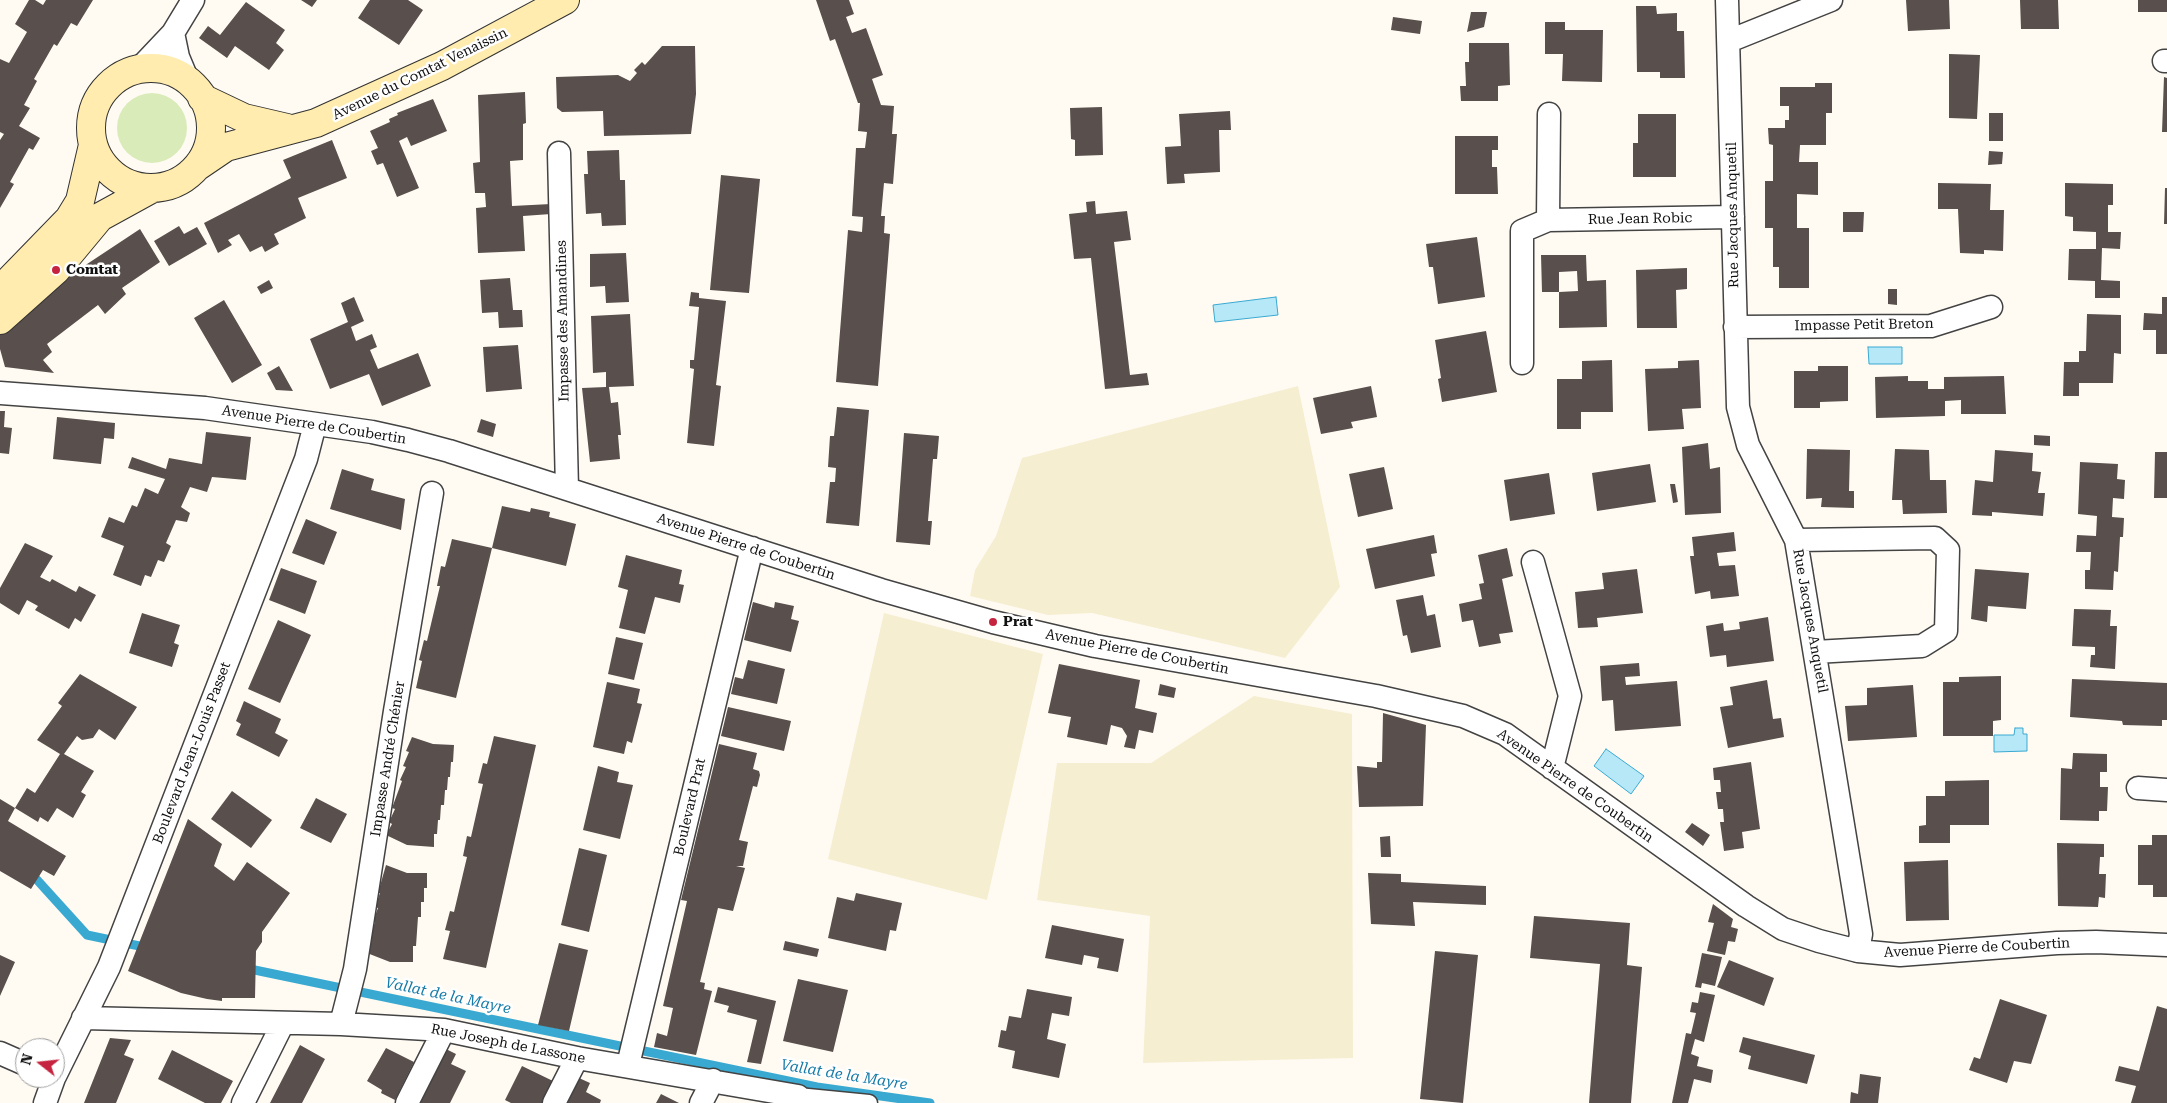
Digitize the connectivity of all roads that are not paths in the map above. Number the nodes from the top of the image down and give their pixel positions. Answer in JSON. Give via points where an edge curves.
{"nodes":[{"id":1,"x":193,"y":0,"type":"edge"},
{"id":2,"x":564,"y":0,"type":"edge"},
{"id":3,"x":1727,"y":0,"type":"edge"},
{"id":4,"x":1831,"y":0,"type":"edge"},
{"id":5,"x":172,"y":33,"type":"junction"},
{"id":6,"x":1729,"y":41,"type":"junction"},
{"id":7,"x":138,"y":70,"type":"junction"},
{"id":8,"x":195,"y":89,"type":"junction"},
{"id":9,"x":1549,"y":114,"type":"dead end"},
{"id":10,"x":299,"y":128,"type":"junction"},
{"id":11,"x":93,"y":145,"type":"junction"},
{"id":12,"x":559,"y":153,"type":"dead end"},
{"id":13,"x":198,"y":166,"type":"junction"},
{"id":14,"x":151,"y":189,"type":"junction"},
{"id":15,"x":1733,"y":217,"type":"junction"},
{"id":16,"x":1548,"y":220,"type":"junction"},
{"id":17,"x":0,"y":290,"type":"edge"},
{"id":18,"x":1990,"y":307,"type":"dead end"},
{"id":19,"x":0,"y":320,"type":"edge"},
{"id":20,"x":1735,"y":327,"type":"junction"},
{"id":21,"x":1522,"y":363,"type":"dead end"},
{"id":22,"x":2,"y":392,"type":"edge"},
{"id":23,"x":315,"y":424,"type":"junction"},
{"id":24,"x":567,"y":489,"type":"junction"},
{"id":25,"x":432,"y":493,"type":"dead end"},
{"id":26,"x":1796,"y":540,"type":"junction"},
{"id":27,"x":752,"y":548,"type":"junction"},
{"id":28,"x":1533,"y":562,"type":"dead end"},
{"id":29,"x":1816,"y":652,"type":"junction"},
{"id":30,"x":1552,"y":768,"type":"junction"},
{"id":31,"x":2138,"y":788,"type":"dead end"},
{"id":32,"x":2167,"y":790,"type":"edge"},
{"id":33,"x":2167,"y":945,"type":"edge"},
{"id":34,"x":1858,"y":952,"type":"junction"},
{"id":35,"x":83,"y":1018,"type":"junction"},
{"id":36,"x":282,"y":1024,"type":"junction"},
{"id":37,"x":341,"y":1024,"type":"junction"},
{"id":38,"x":444,"y":1030,"type":"junction"},
{"id":39,"x":0,"y":1053,"type":"edge"},
{"id":40,"x":65,"y":1056,"type":"edge"},
{"id":41,"x":577,"y":1058,"type":"junction"},
{"id":42,"x":15,"y":1060,"type":"edge"},
{"id":43,"x":628,"y":1065,"type":"junction"},
{"id":44,"x":713,"y":1080,"type":"junction"},
{"id":45,"x":51,"y":1088,"type":"edge"},
{"id":46,"x":798,"y":1096,"type":"joint"},
{"id":47,"x":45,"y":1103,"type":"edge"},
{"id":48,"x":243,"y":1103,"type":"edge"},
{"id":49,"x":406,"y":1103,"type":"edge"},
{"id":50,"x":554,"y":1103,"type":"edge"},
{"id":51,"x":701,"y":1103,"type":"edge"},
{"id":52,"x":869,"y":1103,"type":"edge"}],
"edges":[{"from":1,"to":5,"type":"street"},
{"from":2,"to":10,"type":"main road","name":"Avenue du Comtat Venaissin","via":[[442,66]]},
{"from":3,"to":6,"type":"street","name":"Rue Jacques Anquetil"},
{"from":4,"to":6,"type":"street"},
{"from":5,"to":7,"type":"street"},
{"from":5,"to":8,"type":"street","via":[[178,57]]},
{"from":6,"to":15,"type":"street","name":"Rue Jacques Anquetil"},
{"from":7,"to":8,"type":"main road","via":[[164,69]]},
{"from":7,"to":11,"type":"main road","via":[[120,77],[105,90],[95,106],[91,125]]},
{"from":8,"to":10,"type":"main road","name":"Avenue du Comtat Venaissin","via":[[244,118]]},
{"from":8,"to":13,"type":"main road","via":[[209,115],[210,132],[207,150]]},
{"from":9,"to":16,"type":"street"},
{"from":10,"to":13,"type":"main road","name":"Avenue du Comtat Venaissin","via":[[226,147]]},
{"from":11,"to":14,"type":"main road","via":[[101,162],[114,176],[132,186]]},
{"from":11,"to":17,"type":"main road","via":[[80,201],[69,219]]},
{"from":12,"to":24,"type":"street","name":"Impasse des Amandines"},
{"from":13,"to":14,"type":"main road","via":[[169,186]]},
{"from":14,"to":19,"type":"main road","via":[[100,216],[56,270]]},
{"from":15,"to":16,"type":"street","name":"Rue Jean Robic"},
{"from":15,"to":20,"type":"street","name":"Rue Jacques Anquetil"},
{"from":16,"to":21,"type":"street","name":"Rue Jean Robic","via":[[1522,231]]},
{"from":18,"to":20,"type":"street","name":"Impasse Petit Breton","via":[[1931,326]]},
{"from":20,"to":26,"type":"street","name":"Rue Jacques Anquetil","via":[[1738,407],[1748,445]]},
{"from":22,"to":23,"type":"street","name":"Avenue Pierre de Coubertin","via":[[205,408]]},
{"from":23,"to":24,"type":"street","name":"Avenue Pierre de Coubertin","via":[[408,440]]},
{"from":23,"to":35,"type":"street","name":"Boulevard Jean-Louis Passet","via":[[306,459],[109,967]]},
{"from":24,"to":27,"type":"street","name":"Avenue Pierre de Coubertin"},
{"from":25,"to":37,"type":"street","name":"Impasse André Chénier","via":[[355,969]]},
{"from":26,"to":29,"type":"street","name":"Rue Jacques Anquetil"},
{"from":26,"to":29,"type":"street","via":[[1935,538],[1948,550],[1946,631],[1922,646]]},
{"from":27,"to":30,"type":"street","name":"Avenue Pierre de Coubertin","via":[[881,590],[1034,633],[1420,704],[1463,716],[1505,734]]},
{"from":27,"to":43,"type":"street","name":"Boulevard Prat"},
{"from":28,"to":30,"type":"street","via":[[1570,696]]},
{"from":29,"to":34,"type":"street","name":"Rue Jacques Anquetil","via":[[1861,934]]},
{"from":30,"to":34,"type":"street","name":"Avenue Pierre de Coubertin","via":[[1783,929]]},
{"from":31,"to":32,"type":"street"},
{"from":33,"to":34,"type":"street","name":"Avenue Pierre de Coubertin","via":[[2096,942],[1900,955]]},
{"from":35,"to":36,"type":"street","name":"Rue Joseph de Lassone"},
{"from":35,"to":40,"type":"street","name":"Boulevard Jean-Louis Passet"},
{"from":36,"to":37,"type":"street","name":"Rue Joseph de Lassone"},
{"from":36,"to":48,"type":"street"},
{"from":37,"to":38,"type":"street","name":"Rue Joseph de Lassone"},
{"from":38,"to":41,"type":"street","name":"Rue Joseph de Lassone"},
{"from":38,"to":49,"type":"street"},
{"from":39,"to":42,"type":"street"},
{"from":41,"to":43,"type":"street","name":"Rue Joseph de Lassone"},
{"from":41,"to":50,"type":"street"},
{"from":43,"to":44,"type":"street","name":"Rue Joseph de Lassone"},
{"from":44,"to":46,"type":"street","name":"Rue Joseph de Lassone"},
{"from":44,"to":51,"type":"street"},
{"from":45,"to":47,"type":"street","name":"Boulevard Jean-Louis Passet"},
{"from":46,"to":52,"type":"street","name":"Rue Joseph de Lassone"}]}
